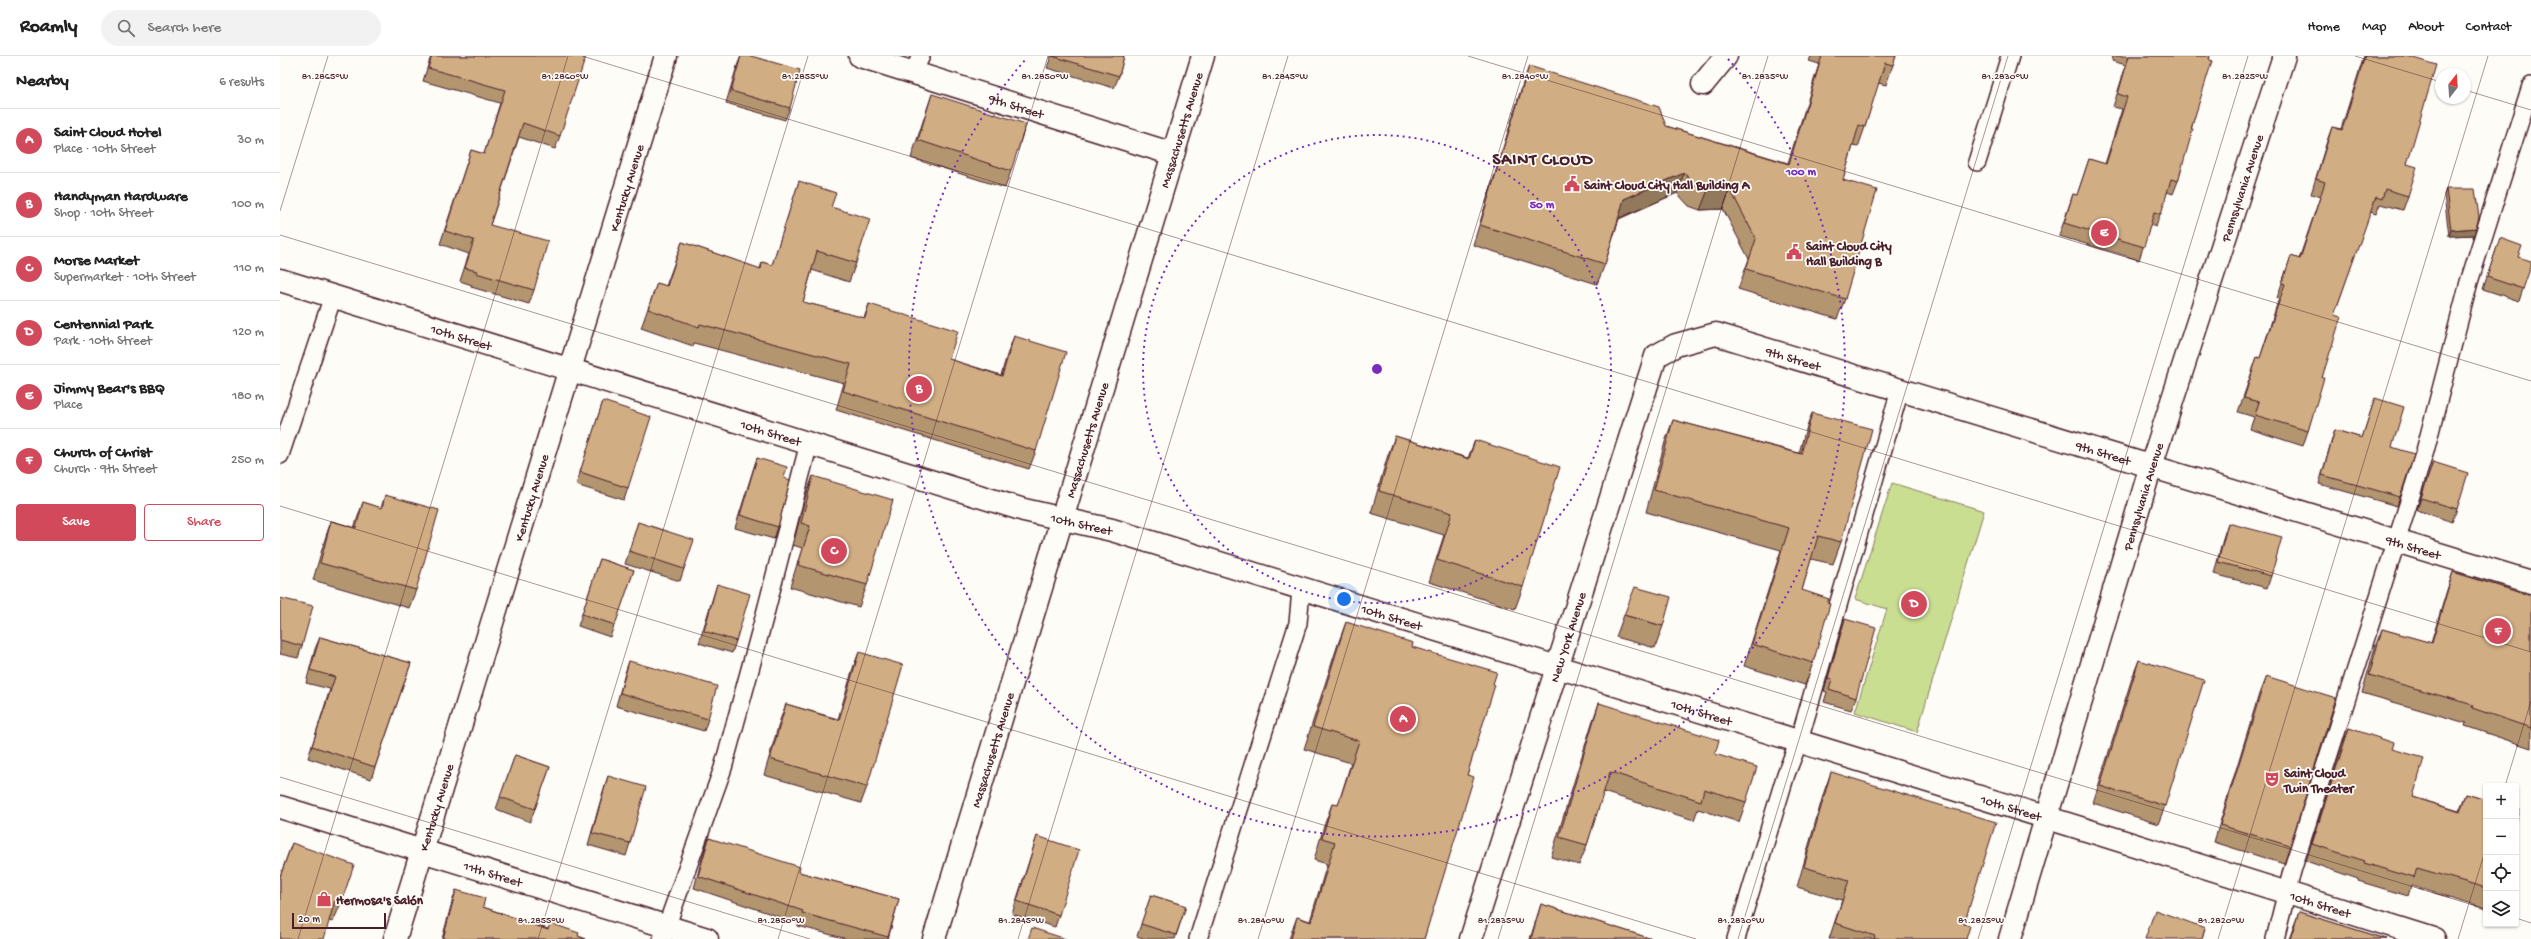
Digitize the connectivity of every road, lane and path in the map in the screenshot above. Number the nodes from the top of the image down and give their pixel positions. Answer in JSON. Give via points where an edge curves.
{"nodes":[{"id":1,"x":666,"y":56,"type":"edge"},
{"id":2,"x":860,"y":56,"type":"edge"},
{"id":3,"x":1203,"y":56,"type":"edge"},
{"id":4,"x":1726,"y":56,"type":"edge"},
{"id":5,"x":2010,"y":56,"type":"edge"},
{"id":6,"x":2284,"y":56,"type":"edge"},
{"id":7,"x":917,"y":64,"type":"edge"},
{"id":8,"x":1704,"y":84,"type":"dead end"},
{"id":9,"x":2531,"y":86,"type":"edge"},
{"id":10,"x":1173,"y":154,"type":"junction"},
{"id":11,"x":1977,"y":162,"type":"dead end"},
{"id":12,"x":280,"y":280,"type":"edge"},
{"id":13,"x":333,"y":296,"type":"junction"},
{"id":14,"x":1676,"y":345,"type":"joint"},
{"id":15,"x":571,"y":371,"type":"junction"},
{"id":16,"x":1900,"y":390,"type":"junction"},
{"id":17,"x":809,"y":443,"type":"junction"},
{"id":18,"x":280,"y":455,"type":"edge"},
{"id":19,"x":2151,"y":466,"type":"junction"},
{"id":20,"x":1063,"y":519,"type":"junction"},
{"id":21,"x":2396,"y":541,"type":"junction"},
{"id":22,"x":2531,"y":582,"type":"edge"},
{"id":23,"x":1301,"y":590,"type":"junction"},
{"id":24,"x":1558,"y":667,"type":"junction"},
{"id":25,"x":1798,"y":741,"type":"junction"},
{"id":26,"x":280,"y":807,"type":"edge"},
{"id":27,"x":2047,"y":817,"type":"junction"},
{"id":28,"x":422,"y":851,"type":"junction"},
{"id":29,"x":2288,"y":893,"type":"junction"},
{"id":30,"x":663,"y":933,"type":"edge"},
{"id":31,"x":395,"y":939,"type":"edge"},
{"id":32,"x":707,"y":939,"type":"edge"},
{"id":33,"x":934,"y":939,"type":"edge"},
{"id":34,"x":1198,"y":939,"type":"edge"},
{"id":35,"x":1472,"y":939,"type":"edge"},
{"id":36,"x":1736,"y":939,"type":"edge"},
{"id":37,"x":2010,"y":939,"type":"edge"},
{"id":38,"x":2275,"y":939,"type":"edge"},
{"id":39,"x":2434,"y":939,"type":"edge"}],
"edges":[{"from":1,"to":15,"type":"street","name":"Kentucky Avenue"},
{"from":2,"to":7,"type":"street","name":"9th Street"},
{"from":3,"to":10,"type":"street","name":"Massachusetts Avenue"},
{"from":4,"to":8,"type":"street"},
{"from":5,"to":11,"type":"lane"},
{"from":6,"to":19,"type":"street","name":"Pennsylvania Avenue"},
{"from":7,"to":10,"type":"street","name":"9th Street"},
{"from":9,"to":21,"type":"lane","via":[[2469,282],[2426,450]]},
{"from":10,"to":20,"type":"street","name":"Massachusetts Avenue"},
{"from":12,"to":13,"type":"street","name":"10th Street"},
{"from":13,"to":15,"type":"street","name":"10th Street"},
{"from":13,"to":18,"type":"lane"},
{"from":14,"to":16,"type":"street","name":"9th Street","via":[[1716,334]]},
{"from":14,"to":24,"type":"street","name":"New York Avenue","via":[[1656,356]]},
{"from":15,"to":17,"type":"street","name":"10th Street"},
{"from":15,"to":28,"type":"street","name":"Kentucky Avenue"},
{"from":16,"to":19,"type":"street","name":"9th Street"},
{"from":16,"to":25,"type":"lane"},
{"from":17,"to":20,"type":"street","name":"10th Street","via":[[1024,510]]},
{"from":17,"to":30,"type":"lane","via":[[723,768]]},
{"from":19,"to":21,"type":"street","name":"9th Street"},
{"from":19,"to":27,"type":"street","name":"Pennsylvania Avenue"},
{"from":20,"to":23,"type":"street","name":"10th Street","via":[[1112,530]]},
{"from":20,"to":33,"type":"street","name":"Massachusetts Avenue"},
{"from":21,"to":22,"type":"street","name":"9th Street"},
{"from":21,"to":29,"type":"lane","via":[[2292,871]]},
{"from":23,"to":24,"type":"street","name":"10th Street"},
{"from":23,"to":34,"type":"lane","via":[[1298,623]]},
{"from":24,"to":25,"type":"street","name":"10th Street"},
{"from":24,"to":35,"type":"street","name":"New York Avenue"},
{"from":25,"to":27,"type":"street","name":"10th Street"},
{"from":25,"to":36,"type":"lane"},
{"from":26,"to":28,"type":"street","name":"11th Street"},
{"from":27,"to":29,"type":"street","name":"10th Street"},
{"from":27,"to":37,"type":"street","name":"Pennsylvania Avenue"},
{"from":28,"to":30,"type":"street","name":"11th Street"},
{"from":28,"to":31,"type":"street","name":"Kentucky Avenue"},
{"from":29,"to":38,"type":"lane"},
{"from":29,"to":39,"type":"street","name":"10th Street"},
{"from":30,"to":32,"type":"street","name":"11th Street"}]}
